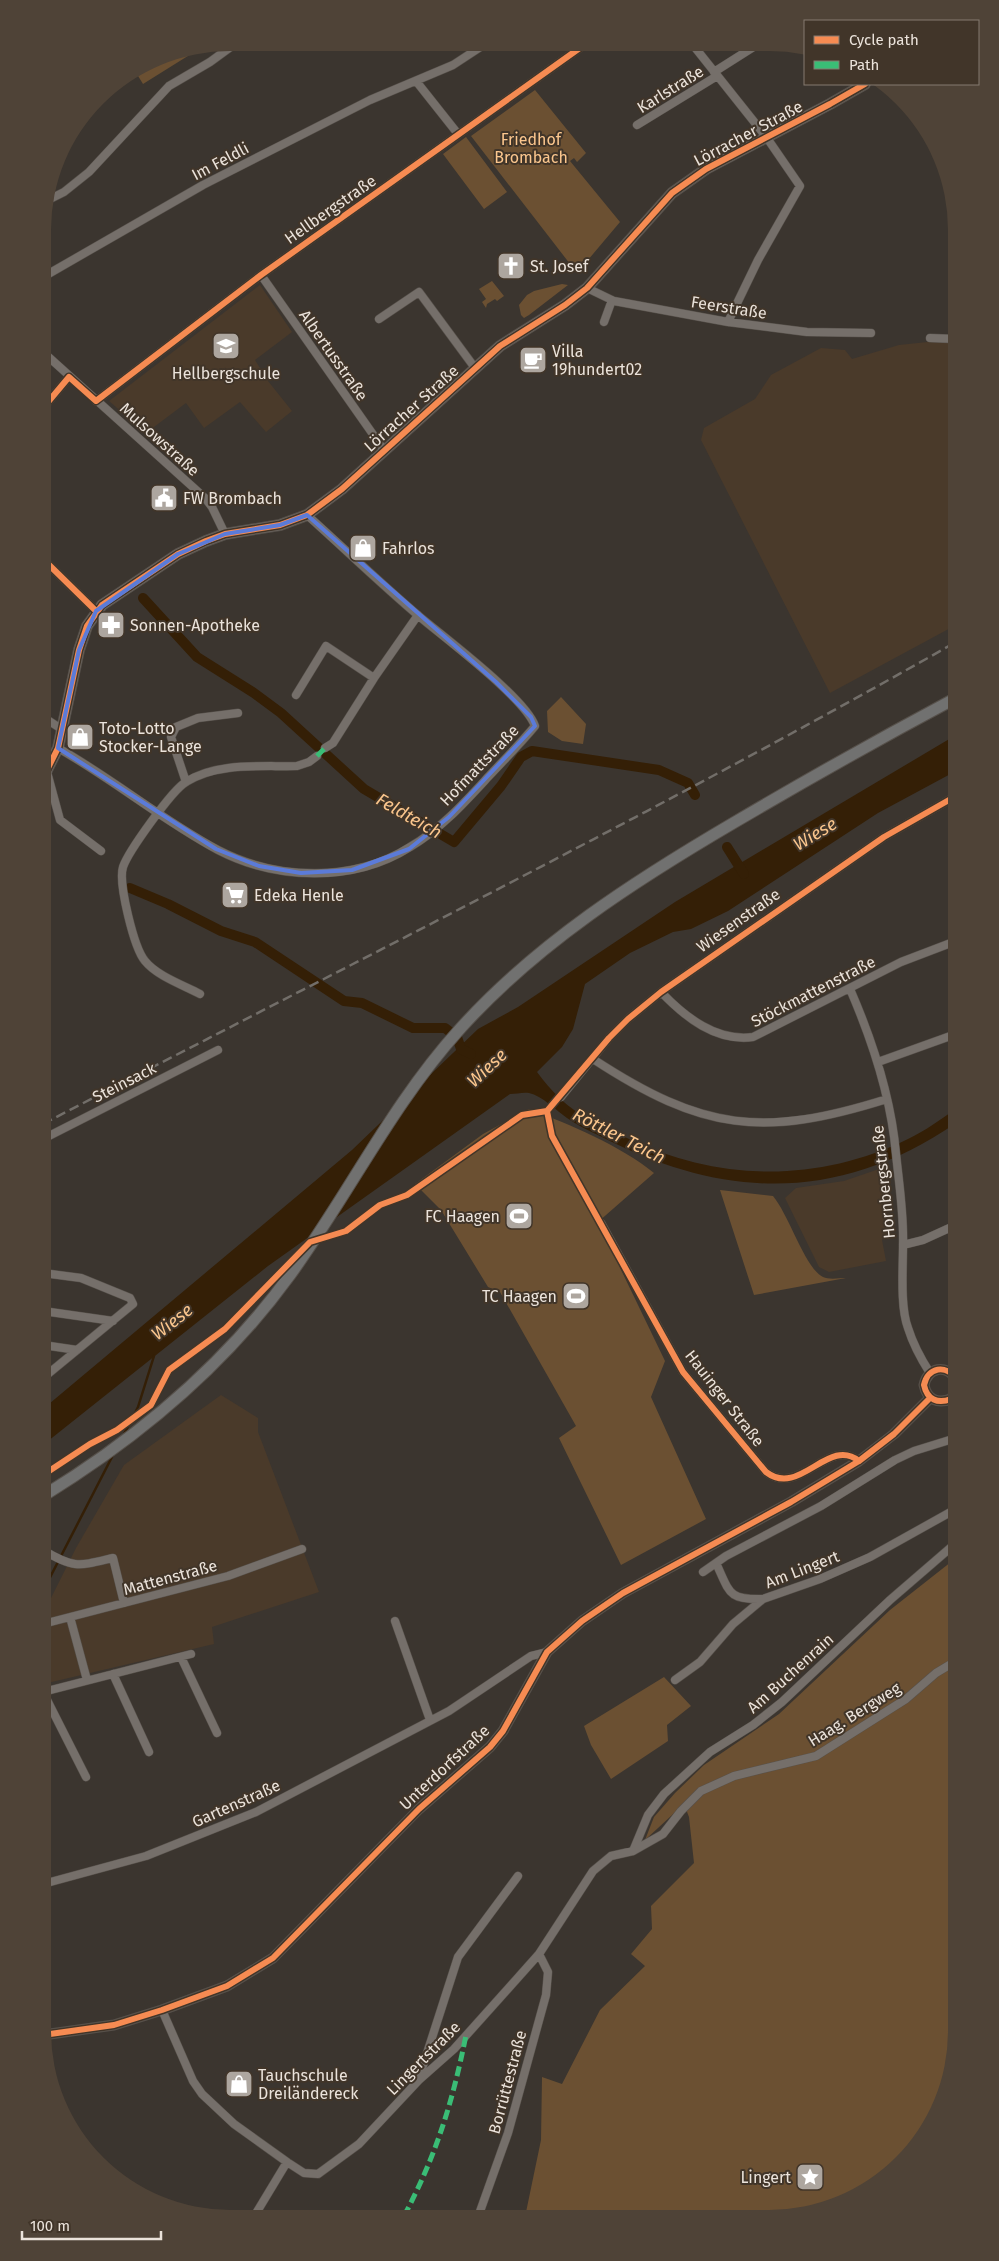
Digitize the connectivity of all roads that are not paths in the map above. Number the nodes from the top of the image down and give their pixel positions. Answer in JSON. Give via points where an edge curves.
{"nodes":[{"id":1,"x":475,"y":51,"type":"edge"},
{"id":2,"x":576,"y":51,"type":"edge"},
{"id":3,"x":698,"y":51,"type":"edge"},
{"id":4,"x":748,"y":51,"type":"edge"},
{"id":5,"x":224,"y":52,"type":"edge"},
{"id":6,"x":716,"y":74,"type":"junction"},
{"id":7,"x":416,"y":81,"type":"junction"},
{"id":8,"x":863,"y":85,"type":"edge"},
{"id":9,"x":637,"y":125,"type":"dead end"},
{"id":10,"x":458,"y":134,"type":"junction"},
{"id":11,"x":767,"y":138,"type":"junction"},
{"id":12,"x":55,"y":197,"type":"edge"},
{"id":13,"x":51,"y":271,"type":"edge"},
{"id":14,"x":261,"y":275,"type":"junction"},
{"id":15,"x":587,"y":288,"type":"junction"},
{"id":16,"x":612,"y":300,"type":"junction"},
{"id":17,"x":379,"y":319,"type":"dead end"},
{"id":18,"x":604,"y":322,"type":"dead end"},
{"id":19,"x":728,"y":322,"type":"junction"},
{"id":20,"x":871,"y":333,"type":"dead end"},
{"id":21,"x":930,"y":338,"type":"dead end"},
{"id":22,"x":948,"y":339,"type":"edge"},
{"id":23,"x":51,"y":359,"type":"edge"},
{"id":24,"x":475,"y":368,"type":"junction"},
{"id":25,"x":69,"y":376,"type":"junction"},
{"id":26,"x":51,"y":398,"type":"edge"},
{"id":27,"x":96,"y":400,"type":"junction"},
{"id":28,"x":384,"y":450,"type":"junction"},
{"id":29,"x":307,"y":515,"type":"junction"},
{"id":30,"x":225,"y":534,"type":"junction"},
{"id":31,"x":51,"y":567,"type":"edge"},
{"id":32,"x":96,"y":611,"type":"junction"},
{"id":33,"x":418,"y":615,"type":"junction"},
{"id":34,"x":374,"y":678,"type":"junction"},
{"id":35,"x":296,"y":695,"type":"dead end"},
{"id":36,"x":948,"y":702,"type":"edge"},
{"id":37,"x":238,"y":713,"type":"dead end"},
{"id":38,"x":51,"y":722,"type":"edge"},
{"id":39,"x":63,"y":730,"type":"junction"},
{"id":40,"x":58,"y":748,"type":"junction"},
{"id":41,"x":325,"y":748,"type":"dead end"},
{"id":42,"x":317,"y":756,"type":"dead end"},
{"id":43,"x":51,"y":763,"type":"edge"},
{"id":44,"x":186,"y":782,"type":"junction"},
{"id":45,"x":51,"y":793,"type":"edge"},
{"id":46,"x":948,"y":801,"type":"edge"},
{"id":47,"x":158,"y":812,"type":"junction"},
{"id":48,"x":101,"y":851,"type":"dead end"},
{"id":49,"x":948,"y":943,"type":"edge"},
{"id":50,"x":850,"y":989,"type":"junction"},
{"id":51,"x":661,"y":992,"type":"junction"},
{"id":52,"x":200,"y":994,"type":"dead end"},
{"id":53,"x":948,"y":1037,"type":"edge"},
{"id":54,"x":218,"y":1050,"type":"dead end"},
{"id":55,"x":593,"y":1060,"type":"junction"},
{"id":56,"x":878,"y":1062,"type":"junction"},
{"id":57,"x":561,"y":1097,"type":"dead end"},
{"id":58,"x":887,"y":1099,"type":"junction"},
{"id":59,"x":51,"y":1135,"type":"edge"},
{"id":60,"x":601,"y":1223,"type":"dead end"},
{"id":61,"x":948,"y":1229,"type":"edge"},
{"id":62,"x":903,"y":1245,"type":"junction"},
{"id":63,"x":51,"y":1274,"type":"edge"},
{"id":64,"x":51,"y":1312,"type":"edge"},
{"id":65,"x":113,"y":1321,"type":"junction"},
{"id":66,"x":51,"y":1346,"type":"edge"},
{"id":67,"x":77,"y":1350,"type":"junction"},
{"id":68,"x":948,"y":1370,"type":"edge"},
{"id":69,"x":51,"y":1371,"type":"edge"},
{"id":70,"x":930,"y":1373,"type":"junction"},
{"id":71,"x":930,"y":1398,"type":"junction"},
{"id":72,"x":948,"y":1399,"type":"edge"},
{"id":73,"x":948,"y":1440,"type":"edge"},
{"id":74,"x":859,"y":1461,"type":"junction"},
{"id":75,"x":51,"y":1491,"type":"edge"},
{"id":76,"x":948,"y":1513,"type":"edge"},
{"id":77,"x":302,"y":1549,"type":"dead end"},
{"id":78,"x":948,"y":1551,"type":"edge"},
{"id":79,"x":51,"y":1556,"type":"edge"},
{"id":80,"x":716,"y":1563,"type":"junction"},
{"id":81,"x":702,"y":1572,"type":"dead end"},
{"id":82,"x":763,"y":1599,"type":"junction"},
{"id":83,"x":124,"y":1604,"type":"junction"},
{"id":84,"x":70,"y":1617,"type":"junction"},
{"id":85,"x":51,"y":1622,"type":"edge"},
{"id":86,"x":395,"y":1622,"type":"dead end"},
{"id":87,"x":547,"y":1652,"type":"junction"},
{"id":88,"x":191,"y":1654,"type":"dead end"},
{"id":89,"x":181,"y":1657,"type":"junction"},
{"id":90,"x":948,"y":1666,"type":"edge"},
{"id":91,"x":113,"y":1674,"type":"junction"},
{"id":92,"x":87,"y":1680,"type":"junction"},
{"id":93,"x":675,"y":1680,"type":"dead end"},
{"id":94,"x":51,"y":1690,"type":"edge"},
{"id":95,"x":51,"y":1708,"type":"edge"},
{"id":96,"x":430,"y":1720,"type":"junction"},
{"id":97,"x":217,"y":1732,"type":"dead end"},
{"id":98,"x":149,"y":1752,"type":"dead end"},
{"id":99,"x":86,"y":1777,"type":"dead end"},
{"id":100,"x":701,"y":1791,"type":"joint"},
{"id":101,"x":634,"y":1851,"type":"junction"},
{"id":102,"x":518,"y":1876,"type":"dead end"},
{"id":103,"x":51,"y":1882,"type":"edge"},
{"id":104,"x":539,"y":1954,"type":"junction"},
{"id":105,"x":162,"y":2010,"type":"junction"},
{"id":106,"x":51,"y":2034,"type":"edge"},
{"id":107,"x":418,"y":2080,"type":"junction"},
{"id":108,"x":287,"y":2162,"type":"junction"},
{"id":109,"x":258,"y":2210,"type":"edge"},
{"id":110,"x":480,"y":2210,"type":"edge"}],
"edges":[{"from":1,"to":7,"type":"street","name":"Im Feldli","via":[[461,61]]},
{"from":2,"to":10,"type":"street","name":"Hellbergstraße"},
{"from":3,"to":6,"type":"street","name":"Karlstraße"},
{"from":4,"to":6,"type":"street"},
{"from":5,"to":12,"type":"street","via":[[169,86],[89,172]]},
{"from":6,"to":9,"type":"street","name":"Karlstraße"},
{"from":6,"to":11,"type":"street","name":"Karlstraße"},
{"from":7,"to":10,"type":"street"},
{"from":7,"to":13,"type":"street","name":"Im Feldli","via":[[370,100],[245,162]]},
{"from":8,"to":11,"type":"main road","name":"Lörracher Straße"},
{"from":10,"to":14,"type":"street","name":"Hellbergstraße"},
{"from":11,"to":15,"type":"main road","name":"Lörracher Straße","via":[[706,169],[672,193]]},
{"from":11,"to":19,"type":"street","name":"Lörracher Straße","via":[[800,186]]},
{"from":14,"to":27,"type":"street","name":"Hellbergstraße"},
{"from":14,"to":28,"type":"street","name":"Albertusstraße"},
{"from":15,"to":16,"type":"street","name":"Feerstraße"},
{"from":15,"to":24,"type":"main road","name":"Lörracher Straße","via":[[500,346]]},
{"from":16,"to":18,"type":"street"},
{"from":16,"to":19,"type":"street","name":"Feerstraße"},
{"from":17,"to":24,"type":"street","via":[[419,292]]},
{"from":19,"to":20,"type":"street","name":"Feerstraße","via":[[807,332]]},
{"from":21,"to":22,"type":"street"},
{"from":23,"to":25,"type":"street","name":"Mulsowstraße"},
{"from":24,"to":28,"type":"main road","name":"Lörracher Straße"},
{"from":25,"to":26,"type":"street"},
{"from":25,"to":27,"type":"street","name":"Mulsowstraße"},
{"from":27,"to":30,"type":"street","name":"Mulsowstraße","via":[[205,498]]},
{"from":28,"to":29,"type":"main road","name":"Lörracher Straße","via":[[342,489]]},
{"from":29,"to":30,"type":"main road","name":"Lörracher Straße","via":[[280,525]]},
{"from":29,"to":33,"type":"street","name":"Hofmattstraße"},
{"from":30,"to":32,"type":"main road","name":"Lörracher Straße","via":[[178,554]]},
{"from":31,"to":32,"type":"street"},
{"from":32,"to":39,"type":"main road","name":"Lörracher Straße","via":[[79,650]]},
{"from":33,"to":34,"type":"street"},
{"from":33,"to":47,"type":"street","name":"Hofmattstraße","via":[[496,682],[531,717],[535,726],[428,836],[409,849],[352,870],[293,872],[235,858]]},
{"from":34,"to":35,"type":"street","via":[[326,646]]},
{"from":34,"to":41,"type":"street","via":[[333,743]]},
{"from":36,"to":75,"type":"main road","via":[[685,851],[557,940],[510,980],[460,1028],[420,1076],[385,1125],[311,1244],[270,1301],[223,1356],[163,1412]]},
{"from":37,"to":44,"type":"street","via":[[198,718],[176,727],[171,737]]},
{"from":38,"to":39,"type":"street"},
{"from":39,"to":40,"type":"main road","name":"Lörracher Straße"},
{"from":40,"to":43,"type":"main road","name":"Lörracher Straße"},
{"from":40,"to":47,"type":"street","name":"Hofmattstraße"},
{"from":42,"to":44,"type":"street","via":[[297,766],[228,768]]},
{"from":44,"to":47,"type":"street"},
{"from":45,"to":48,"type":"street","via":[[60,820]]},
{"from":46,"to":51,"type":"street","name":"Wiesenstraße","via":[[884,837]]},
{"from":47,"to":52,"type":"street","via":[[123,866],[124,900],[143,959],[150,967]]},
{"from":49,"to":50,"type":"street","name":"Stöckmattenstraße","via":[[910,958]]},
{"from":50,"to":51,"type":"street","name":"Stöckmattenstraße","via":[[760,1035],[746,1038],[696,1023],[682,1014]]},
{"from":50,"to":56,"type":"street","name":"Hornbergstraße"},
{"from":51,"to":55,"type":"street","name":"Wiesenstraße","via":[[628,1019]]},
{"from":53,"to":56,"type":"street"},
{"from":54,"to":59,"type":"street","name":"Steinsack"},
{"from":55,"to":57,"type":"street","name":"Wiesenstraße"},
{"from":55,"to":58,"type":"street","via":[[678,1106],[704,1116],[743,1122],[768,1124],[810,1120]]},
{"from":56,"to":58,"type":"street","name":"Hornbergstraße"},
{"from":58,"to":62,"type":"street","name":"Hornbergstraße","via":[[897,1164]]},
{"from":60,"to":74,"type":"street","name":"Hauinger Straße","via":[[683,1372],[766,1472],[774,1478],[794,1477],[840,1454],[851,1455]]},
{"from":61,"to":62,"type":"street"},
{"from":62,"to":70,"type":"street","name":"Hornbergstraße","via":[[907,1326]]},
{"from":63,"to":65,"type":"street","via":[[81,1278],[130,1298],[133,1304]]},
{"from":64,"to":65,"type":"street"},
{"from":65,"to":67,"type":"street"},
{"from":66,"to":67,"type":"street"},
{"from":67,"to":69,"type":"street"},
{"from":68,"to":70,"type":"street","via":[[937,1369]]},
{"from":70,"to":71,"type":"street","via":[[924,1385]]},
{"from":71,"to":72,"type":"street","via":[[944,1402]]},
{"from":71,"to":74,"type":"street","name":"Unterdorfstraße","via":[[894,1434]]},
{"from":73,"to":80,"type":"street","via":[[895,1460],[821,1506]]},
{"from":74,"to":87,"type":"street","name":"Unterdorfstraße","via":[[791,1502],[623,1593],[582,1621]]},
{"from":76,"to":82,"type":"street","name":"Am Lingert","via":[[870,1556],[820,1579]]},
{"from":77,"to":83,"type":"street","name":"Mattenstraße","via":[[228,1576]]},
{"from":78,"to":101,"type":"street","name":"Am Buchenrain","via":[[890,1600],[782,1702],[710,1752],[664,1794],[648,1816]]},
{"from":79,"to":83,"type":"street","via":[[77,1566],[113,1558]]},
{"from":80,"to":81,"type":"street"},
{"from":80,"to":82,"type":"street","via":[[732,1595],[744,1600]]},
{"from":82,"to":93,"type":"street","name":"Am Lingert","via":[[733,1624],[700,1662]]},
{"from":83,"to":84,"type":"street","name":"Mattenstraße"},
{"from":84,"to":85,"type":"street","name":"Mattenstraße"},
{"from":84,"to":92,"type":"street"},
{"from":86,"to":96,"type":"street"},
{"from":87,"to":96,"type":"street","name":"Gartenstraße","via":[[531,1656]]},
{"from":87,"to":105,"type":"street","name":"Unterdorfstraße","via":[[503,1731],[490,1747],[419,1809],[273,1958],[227,1986]]},
{"from":88,"to":89,"type":"street"},
{"from":89,"to":91,"type":"street"},
{"from":89,"to":97,"type":"street"},
{"from":90,"to":100,"type":"street","name":"Haag. Bergweg","via":[[906,1699],[816,1756],[734,1776]]},
{"from":91,"to":92,"type":"street"},
{"from":91,"to":98,"type":"street"},
{"from":92,"to":94,"type":"street"},
{"from":95,"to":99,"type":"street"},
{"from":96,"to":103,"type":"street","name":"Gartenstraße","via":[[256,1812],[146,1856]]},
{"from":100,"to":101,"type":"street","name":"Lingertstraße","via":[[663,1834]]},
{"from":101,"to":104,"type":"street","name":"Lingertstraße","via":[[611,1856],[592,1871]]},
{"from":102,"to":107,"type":"street","via":[[458,1956]]},
{"from":104,"to":107,"type":"street","name":"Lingertstraße","via":[[454,2049]]},
{"from":104,"to":110,"type":"street","name":"Borrüttestraße","via":[[548,1972],[546,1995],[508,2132]]},
{"from":105,"to":106,"type":"street","name":"Unterdorfstraße","via":[[114,2025]]},
{"from":105,"to":108,"type":"street","name":"Lingertstraße","via":[[193,2081],[202,2094],[234,2124]]},
{"from":107,"to":108,"type":"street","name":"Lingertstraße","via":[[358,2144],[325,2170],[318,2174],[304,2173]]},
{"from":108,"to":109,"type":"street"}]}
